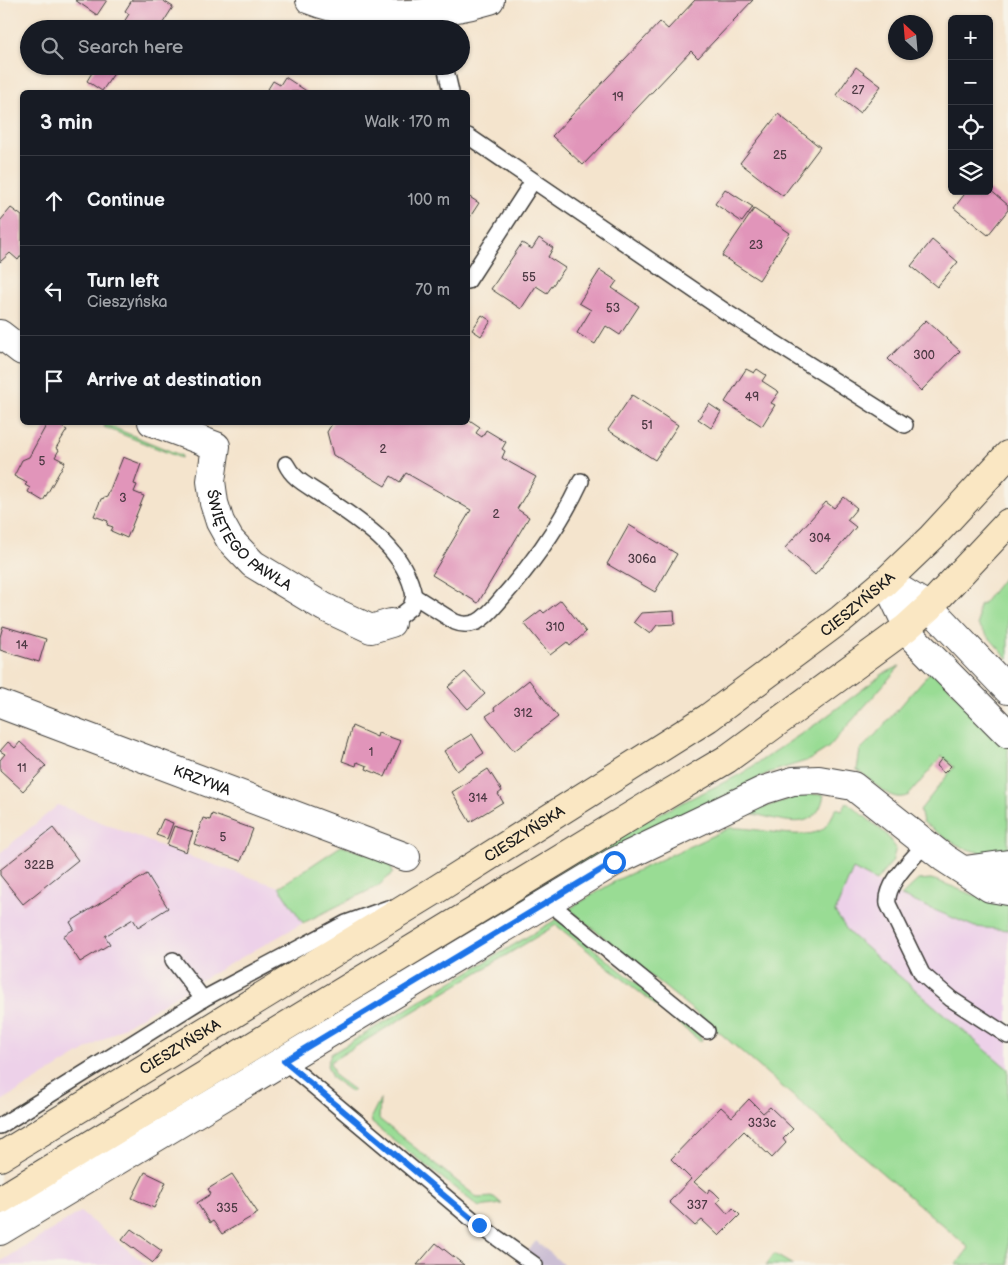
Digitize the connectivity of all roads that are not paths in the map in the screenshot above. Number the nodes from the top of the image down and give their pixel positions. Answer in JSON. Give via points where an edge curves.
{"nodes":[{"id":1,"x":310,"y":0,"type":"edge"},
{"id":2,"x":490,"y":0,"type":"edge"},
{"id":3,"x":431,"y":20,"type":"edge"},
{"id":4,"x":441,"y":20,"type":"edge"},
{"id":5,"x":447,"y":75,"type":"edge"},
{"id":6,"x":451,"y":90,"type":"edge"},
{"id":7,"x":470,"y":137,"type":"edge"},
{"id":8,"x":533,"y":181,"type":"junction"},
{"id":9,"x":470,"y":278,"type":"edge"},
{"id":10,"x":0,"y":334,"type":"edge"},
{"id":11,"x":20,"y":349,"type":"edge"},
{"id":12,"x":160,"y":425,"type":"edge"},
{"id":13,"x":906,"y":425,"type":"dead end"},
{"id":14,"x":1008,"y":455,"type":"edge"},
{"id":15,"x":286,"y":464,"type":"dead end"},
{"id":16,"x":581,"y":481,"type":"dead end"},
{"id":17,"x":1008,"y":523,"type":"edge"},
{"id":18,"x":886,"y":580,"type":"junction"},
{"id":19,"x":414,"y":596,"type":"junction"},
{"id":20,"x":929,"y":608,"type":"junction"},
{"id":21,"x":391,"y":623,"type":"joint"},
{"id":22,"x":906,"y":628,"type":"junction"},
{"id":23,"x":1008,"y":690,"type":"edge"},
{"id":24,"x":0,"y":704,"type":"edge"},
{"id":25,"x":1008,"y":734,"type":"edge"},
{"id":26,"x":926,"y":843,"type":"junction"},
{"id":27,"x":406,"y":857,"type":"dead end"},
{"id":28,"x":1008,"y":864,"type":"edge"},
{"id":29,"x":965,"y":870,"type":"junction"},
{"id":30,"x":434,"y":891,"type":"junction"},
{"id":31,"x":1008,"y":891,"type":"edge"},
{"id":32,"x":547,"y":901,"type":"junction"},
{"id":33,"x":173,"y":960,"type":"dead end"},
{"id":34,"x":203,"y":1000,"type":"junction"},
{"id":35,"x":707,"y":1032,"type":"dead end"},
{"id":36,"x":1008,"y":1036,"type":"edge"},
{"id":37,"x":284,"y":1061,"type":"junction"},
{"id":38,"x":1,"y":1124,"type":"edge"},
{"id":39,"x":0,"y":1157,"type":"edge"},
{"id":40,"x":0,"y":1200,"type":"edge"},
{"id":41,"x":0,"y":1231,"type":"edge"},
{"id":42,"x":535,"y":1265,"type":"edge"}],
"edges":[{"from":1,"to":3,"type":"street","via":[[354,10]]},
{"from":2,"to":4,"type":"street"},
{"from":5,"to":6,"type":"lane"},
{"from":7,"to":8,"type":"lane"},
{"from":8,"to":9,"type":"lane"},
{"from":8,"to":13,"type":"lane","via":[[726,312]]},
{"from":10,"to":11,"type":"street"},
{"from":12,"to":21,"type":"street","name":"ŚWIĘTEGO PAWŁA","via":[[216,446],[211,481],[214,503],[230,540],[253,564],[324,607],[371,629]]},
{"from":14,"to":18,"type":"main road","name":"CIESZYŃSKA","via":[[932,537]]},
{"from":15,"to":19,"type":"lane","via":[[293,476],[379,537],[407,573]]},
{"from":16,"to":19,"type":"lane","via":[[530,567],[478,621],[454,622]]},
{"from":17,"to":20,"type":"main road"},
{"from":18,"to":20,"type":"street"},
{"from":18,"to":22,"type":"street"},
{"from":18,"to":30,"type":"main road","name":"CIESZYŃSKA","via":[[841,619],[708,718]]},
{"from":19,"to":21,"type":"lane","via":[[411,608]]},
{"from":20,"to":22,"type":"main road"},
{"from":20,"to":23,"type":"street"},
{"from":22,"to":25,"type":"street"},
{"from":22,"to":40,"type":"main road","via":[[728,759]]},
{"from":24,"to":27,"type":"street","name":"KRZYWA"},
{"from":26,"to":29,"type":"street"},
{"from":26,"to":32,"type":"street","via":[[853,786],[819,780],[793,781],[764,790],[669,834]]},
{"from":26,"to":36,"type":"lane","via":[[894,883],[887,895],[888,904],[922,974],[951,999]]},
{"from":28,"to":29,"type":"street"},
{"from":29,"to":31,"type":"street","via":[[990,888]]},
{"from":30,"to":34,"type":"lane","via":[[346,923]]},
{"from":30,"to":39,"type":"main road","name":"CIESZYŃSKA"},
{"from":32,"to":35,"type":"lane"},
{"from":32,"to":37,"type":"street"},
{"from":33,"to":34,"type":"lane"},
{"from":34,"to":38,"type":"lane"},
{"from":37,"to":41,"type":"street"},
{"from":37,"to":42,"type":"lane","via":[[479,1225]]}]}
